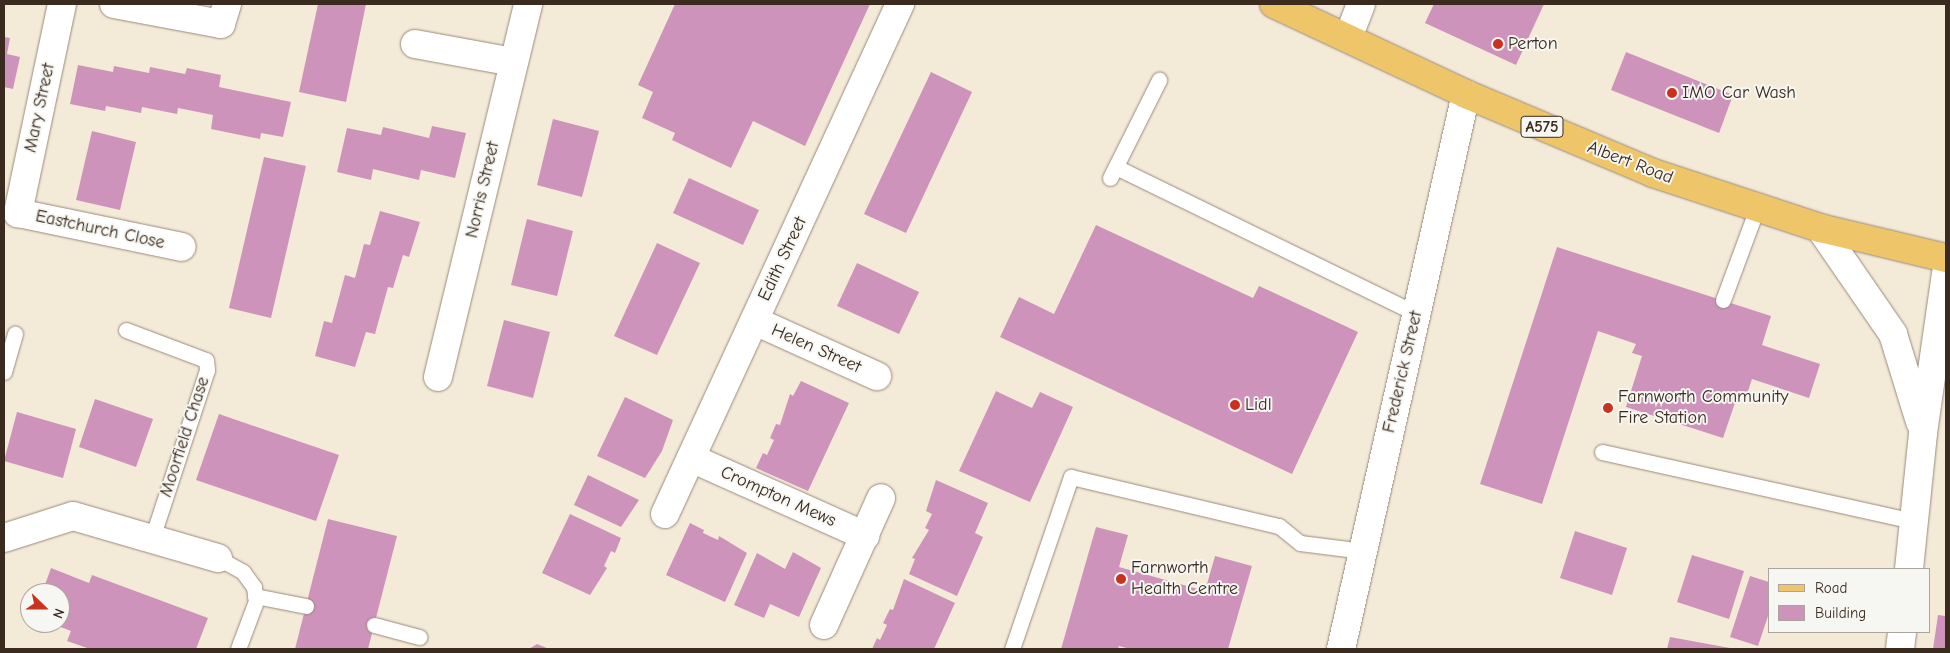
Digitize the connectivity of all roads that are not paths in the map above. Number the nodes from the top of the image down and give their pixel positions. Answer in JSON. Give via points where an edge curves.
{"nodes":[{"id":1,"x":62,"y":4,"type":"edge"},
{"id":2,"x":114,"y":4,"type":"edge"},
{"id":3,"x":227,"y":4,"type":"edge"},
{"id":4,"x":528,"y":4,"type":"edge"},
{"id":5,"x":900,"y":4,"type":"edge"},
{"id":6,"x":1274,"y":4,"type":"edge"},
{"id":7,"x":1361,"y":4,"type":"edge"},
{"id":8,"x":1348,"y":38,"type":"junction"},
{"id":9,"x":415,"y":44,"type":"dead end"},
{"id":10,"x":513,"y":62,"type":"junction"},
{"id":11,"x":1159,"y":80,"type":"dead end"},
{"id":12,"x":1466,"y":94,"type":"junction"},
{"id":13,"x":1757,"y":208,"type":"junction"},
{"id":14,"x":18,"y":213,"type":"joint"},
{"id":15,"x":1820,"y":228,"type":"junction"},
{"id":16,"x":182,"y":247,"type":"dead end"},
{"id":17,"x":1946,"y":258,"type":"edge"},
{"id":18,"x":1946,"y":274,"type":"edge"},
{"id":19,"x":1723,"y":300,"type":"dead end"},
{"id":20,"x":1416,"y":313,"type":"junction"},
{"id":21,"x":755,"y":322,"type":"junction"},
{"id":22,"x":126,"y":330,"type":"dead end"},
{"id":23,"x":15,"y":334,"type":"dead end"},
{"id":24,"x":4,"y":372,"type":"edge"},
{"id":25,"x":877,"y":376,"type":"dead end"},
{"id":26,"x":438,"y":377,"type":"dead end"},
{"id":27,"x":1923,"y":433,"type":"junction"},
{"id":28,"x":1602,"y":452,"type":"dead end"},
{"id":29,"x":691,"y":458,"type":"junction"},
{"id":30,"x":881,"y":498,"type":"dead end"},
{"id":31,"x":665,"y":514,"type":"dead end"},
{"id":32,"x":1914,"y":521,"type":"junction"},
{"id":33,"x":864,"y":536,"type":"junction"},
{"id":34,"x":4,"y":538,"type":"edge"},
{"id":35,"x":152,"y":538,"type":"junction"},
{"id":36,"x":1363,"y":551,"type":"junction"},
{"id":37,"x":218,"y":558,"type":"joint"},
{"id":38,"x":1909,"y":568,"type":"edge"},
{"id":39,"x":255,"y":596,"type":"junction"},
{"id":40,"x":306,"y":606,"type":"dead end"},
{"id":41,"x":374,"y":625,"type":"dead end"},
{"id":42,"x":824,"y":625,"type":"dead end"},
{"id":43,"x":1902,"y":633,"type":"edge"},
{"id":44,"x":419,"y":637,"type":"dead end"},
{"id":45,"x":238,"y":649,"type":"edge"},
{"id":46,"x":1012,"y":649,"type":"edge"},
{"id":47,"x":1341,"y":649,"type":"edge"},
{"id":48,"x":1900,"y":649,"type":"edge"}],
"edges":[{"from":1,"to":14,"type":"street","name":"Mary Street"},
{"from":2,"to":3,"type":"street","via":[[221,24]]},
{"from":4,"to":10,"type":"street","name":"Norris Street"},
{"from":5,"to":21,"type":"street","name":"Edith Street"},
{"from":6,"to":8,"type":"main road","name":"Albert Road","number":"A575"},
{"from":7,"to":8,"type":"street"},
{"from":8,"to":12,"type":"main road","name":"Albert Road","number":"A575"},
{"from":9,"to":10,"type":"street"},
{"from":10,"to":26,"type":"street","name":"Norris Street"},
{"from":11,"to":20,"type":"lane","via":[[1113,173]]},
{"from":12,"to":13,"type":"main road","name":"Albert Road","number":"A575","via":[[1653,173]]},
{"from":12,"to":20,"type":"street","name":"Frederick Street"},
{"from":13,"to":15,"type":"main road","name":"Albert Road","number":"A575"},
{"from":13,"to":19,"type":"lane"},
{"from":14,"to":16,"type":"street","name":"Eastchurch Close"},
{"from":15,"to":17,"type":"main road","name":"Albert Road","number":"A575"},
{"from":15,"to":27,"type":"street","via":[[1893,334]]},
{"from":18,"to":27,"type":"street"},
{"from":20,"to":36,"type":"street","name":"Frederick Street"},
{"from":21,"to":25,"type":"street","name":"Helen Street"},
{"from":21,"to":29,"type":"street","name":"Edith Street"},
{"from":22,"to":35,"type":"lane","name":"Moorfield Chase","via":[[206,360],[207,370]]},
{"from":23,"to":24,"type":"lane"},
{"from":27,"to":32,"type":"street"},
{"from":28,"to":32,"type":"lane"},
{"from":29,"to":31,"type":"street","name":"Edith Street"},
{"from":29,"to":33,"type":"street","name":"Crompton Mews"},
{"from":30,"to":33,"type":"street"},
{"from":32,"to":38,"type":"street"},
{"from":33,"to":42,"type":"street"},
{"from":34,"to":35,"type":"street","via":[[73,516]]},
{"from":35,"to":37,"type":"street"},
{"from":36,"to":46,"type":"lane","via":[[1300,543],[1279,526],[1071,477]]},
{"from":36,"to":47,"type":"street","name":"Frederick Street"},
{"from":37,"to":39,"type":"lane","via":[[243,572],[254,587]]},
{"from":39,"to":40,"type":"lane"},
{"from":39,"to":45,"type":"lane"},
{"from":41,"to":44,"type":"lane"},
{"from":43,"to":48,"type":"street"}]}
